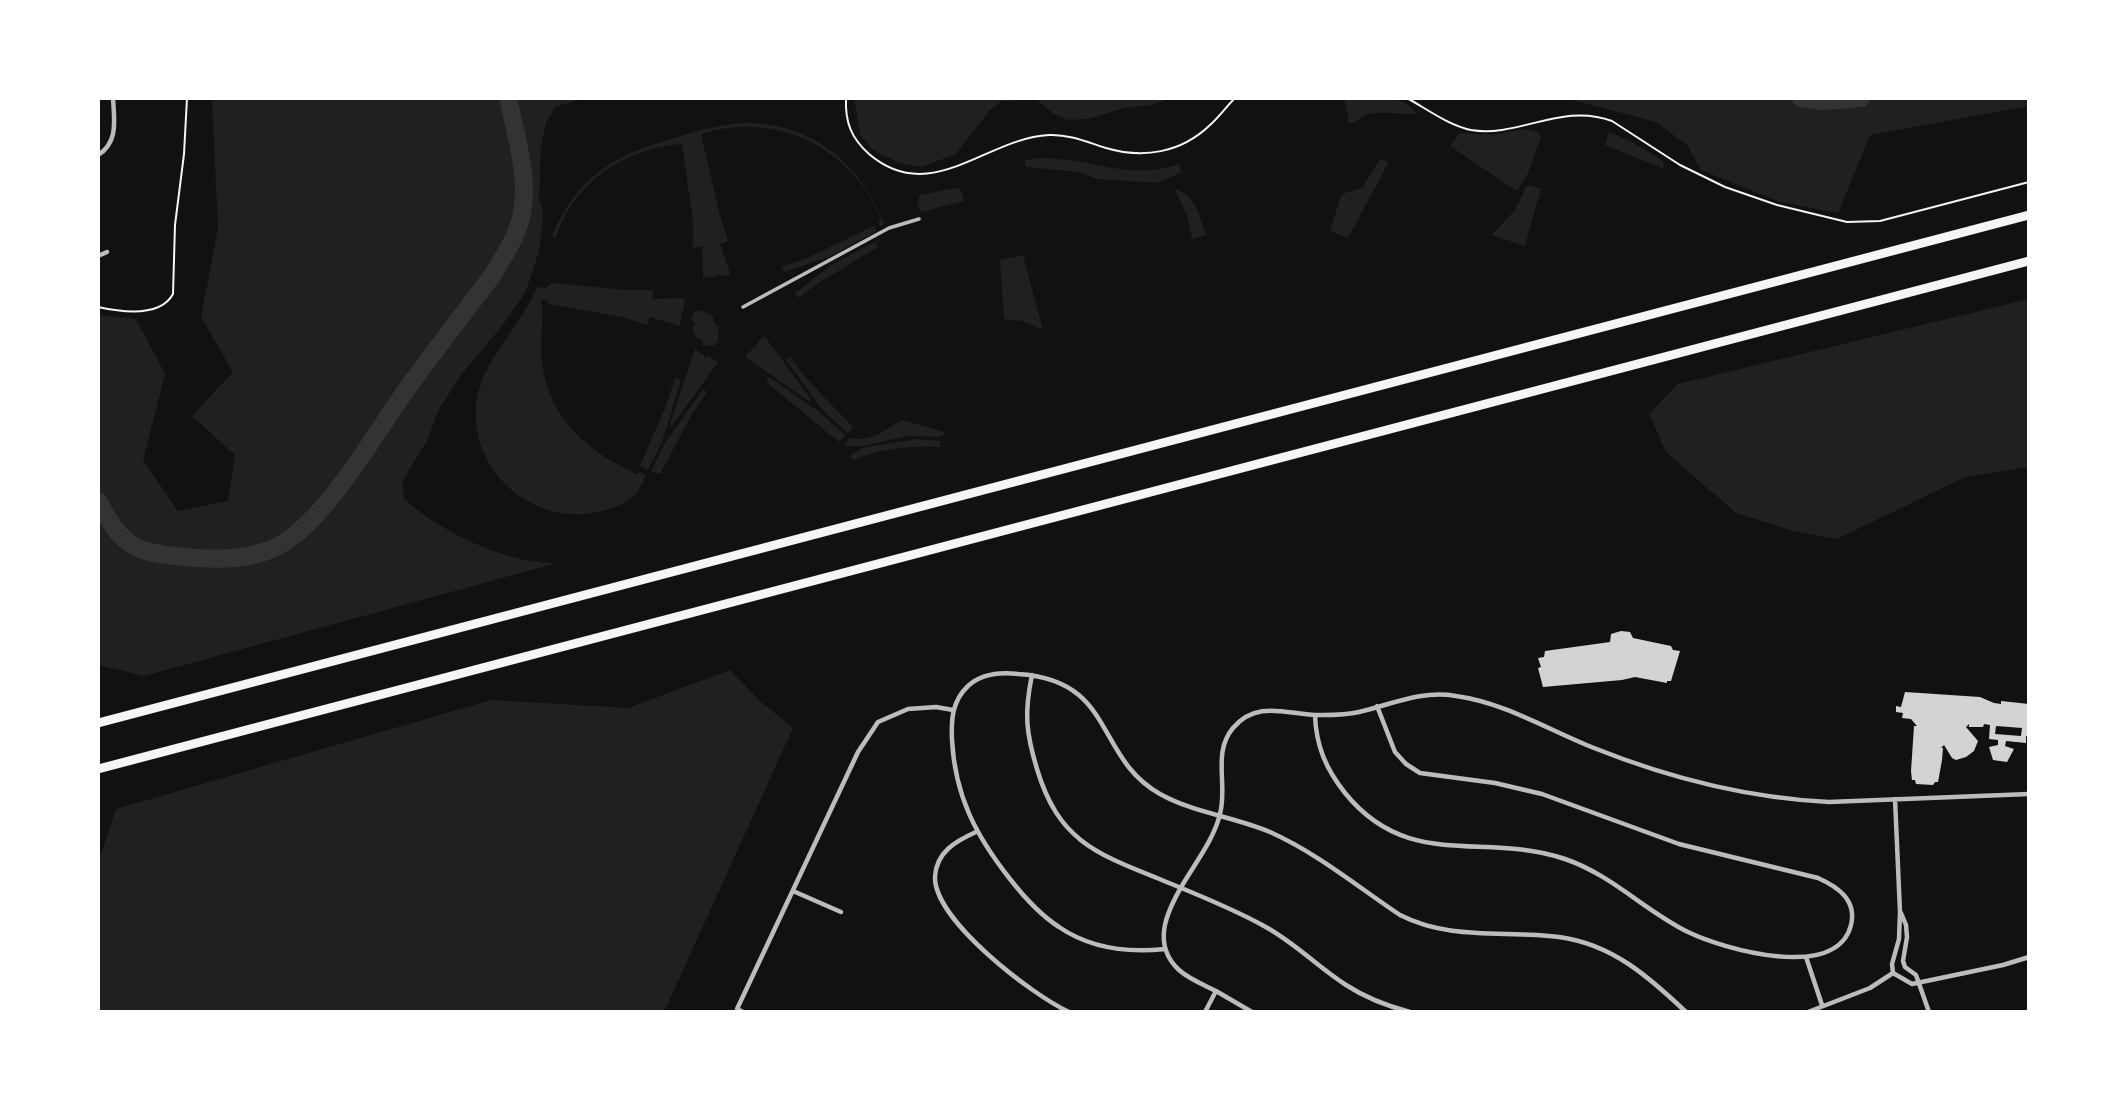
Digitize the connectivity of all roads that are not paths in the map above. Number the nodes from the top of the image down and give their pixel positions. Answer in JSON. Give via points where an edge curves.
{"nodes":[{"id":1,"x":113,"y":98,"type":"edge"},
{"id":2,"x":98,"y":155,"type":"edge"},
{"id":3,"x":2029,"y":215,"type":"edge"},
{"id":4,"x":919,"y":219,"type":"dead end"},
{"id":5,"x":107,"y":252,"type":"dead end"},
{"id":6,"x":98,"y":256,"type":"edge"},
{"id":7,"x":2029,"y":261,"type":"edge"},
{"id":8,"x":743,"y":307,"type":"dead end"},
{"id":9,"x":1032,"y":675,"type":"junction"},
{"id":10,"x":1377,"y":706,"type":"junction"},
{"id":11,"x":953,"y":710,"type":"junction"},
{"id":12,"x":1315,"y":715,"type":"junction"},
{"id":13,"x":98,"y":723,"type":"edge"},
{"id":14,"x":98,"y":769,"type":"edge"},
{"id":15,"x":2029,"y":794,"type":"edge"},
{"id":16,"x":1895,"y":799,"type":"junction"},
{"id":17,"x":1220,"y":814,"type":"junction"},
{"id":18,"x":976,"y":832,"type":"junction"},
{"id":19,"x":1180,"y":888,"type":"junction"},
{"id":20,"x":793,"y":891,"type":"junction"},
{"id":21,"x":841,"y":912,"type":"dead end"},
{"id":22,"x":1900,"y":912,"type":"junction"},
{"id":23,"x":1165,"y":949,"type":"junction"},
{"id":24,"x":1806,"y":957,"type":"junction"},
{"id":25,"x":2029,"y":957,"type":"edge"},
{"id":26,"x":1893,"y":973,"type":"junction"},
{"id":27,"x":1919,"y":982,"type":"junction"},
{"id":28,"x":1216,"y":991,"type":"junction"},
{"id":29,"x":1822,"y":1005,"type":"junction"},
{"id":30,"x":740,"y":1011,"type":"edge"},
{"id":31,"x":1069,"y":1012,"type":"edge"},
{"id":32,"x":1205,"y":1012,"type":"edge"},
{"id":33,"x":1252,"y":1012,"type":"edge"},
{"id":34,"x":1410,"y":1012,"type":"edge"},
{"id":35,"x":1686,"y":1012,"type":"edge"},
{"id":36,"x":1808,"y":1012,"type":"edge"},
{"id":37,"x":1929,"y":1012,"type":"edge"}],
"edges":[{"from":1,"to":2,"type":"street","via":[[113,139]]},
{"from":3,"to":13,"type":"highway"},
{"from":4,"to":8,"type":"street","via":[[889,229]]},
{"from":5,"to":6,"type":"street"},
{"from":7,"to":14,"type":"highway"},
{"from":9,"to":11,"type":"street","via":[[981,678],[969,685]]},
{"from":9,"to":17,"type":"street","via":[[1065,685],[1086,700],[1133,774],[1151,788],[1177,802]]},
{"from":9,"to":19,"type":"street","via":[[1027,734],[1045,794],[1057,815],[1079,839],[1105,857]]},
{"from":10,"to":12,"type":"street"},
{"from":10,"to":16,"type":"street","via":[[1434,693],[1473,698],[1627,761],[1701,784],[1803,801]]},
{"from":10,"to":24,"type":"street","via":[[1395,752],[1420,773],[1531,791],[1679,844],[1828,882],[1843,892],[1851,906],[1852,922],[1842,941]]},
{"from":11,"to":18,"type":"street","via":[[953,762]]},
{"from":11,"to":20,"type":"street","via":[[921,706],[878,722],[858,752]]},
{"from":12,"to":17,"type":"street","via":[[1272,709],[1250,715],[1234,727],[1221,755],[1224,796]]},
{"from":12,"to":24,"type":"street","via":[[1316,737],[1333,778],[1357,808],[1384,828],[1443,846],[1512,846],[1547,853],[1602,875],[1691,933],[1751,952]]},
{"from":15,"to":16,"type":"street"},
{"from":16,"to":22,"type":"street"},
{"from":17,"to":19,"type":"street"},
{"from":17,"to":35,"type":"street","via":[[1292,843],[1418,924],[1460,933],[1559,937],[1600,949],[1641,970]]},
{"from":18,"to":23,"type":"street","via":[[1027,901],[1059,927],[1104,947]]},
{"from":18,"to":31,"type":"street","via":[[940,858],[937,892],[992,960]]},
{"from":19,"to":23,"type":"street","via":[[1165,919]]},
{"from":19,"to":34,"type":"street","via":[[1267,927],[1359,993]]},
{"from":20,"to":21,"type":"street"},
{"from":20,"to":30,"type":"street"},
{"from":22,"to":26,"type":"street"},
{"from":22,"to":27,"type":"street","via":[[1907,937],[1903,961]]},
{"from":23,"to":28,"type":"street","via":[[1179,970]]},
{"from":24,"to":29,"type":"street"},
{"from":25,"to":27,"type":"street"},
{"from":26,"to":27,"type":"street","via":[[1912,984]]},
{"from":26,"to":29,"type":"street","via":[[1870,988]]},
{"from":27,"to":37,"type":"street"},
{"from":28,"to":32,"type":"street"},
{"from":28,"to":33,"type":"street"},
{"from":29,"to":36,"type":"street"}]}
